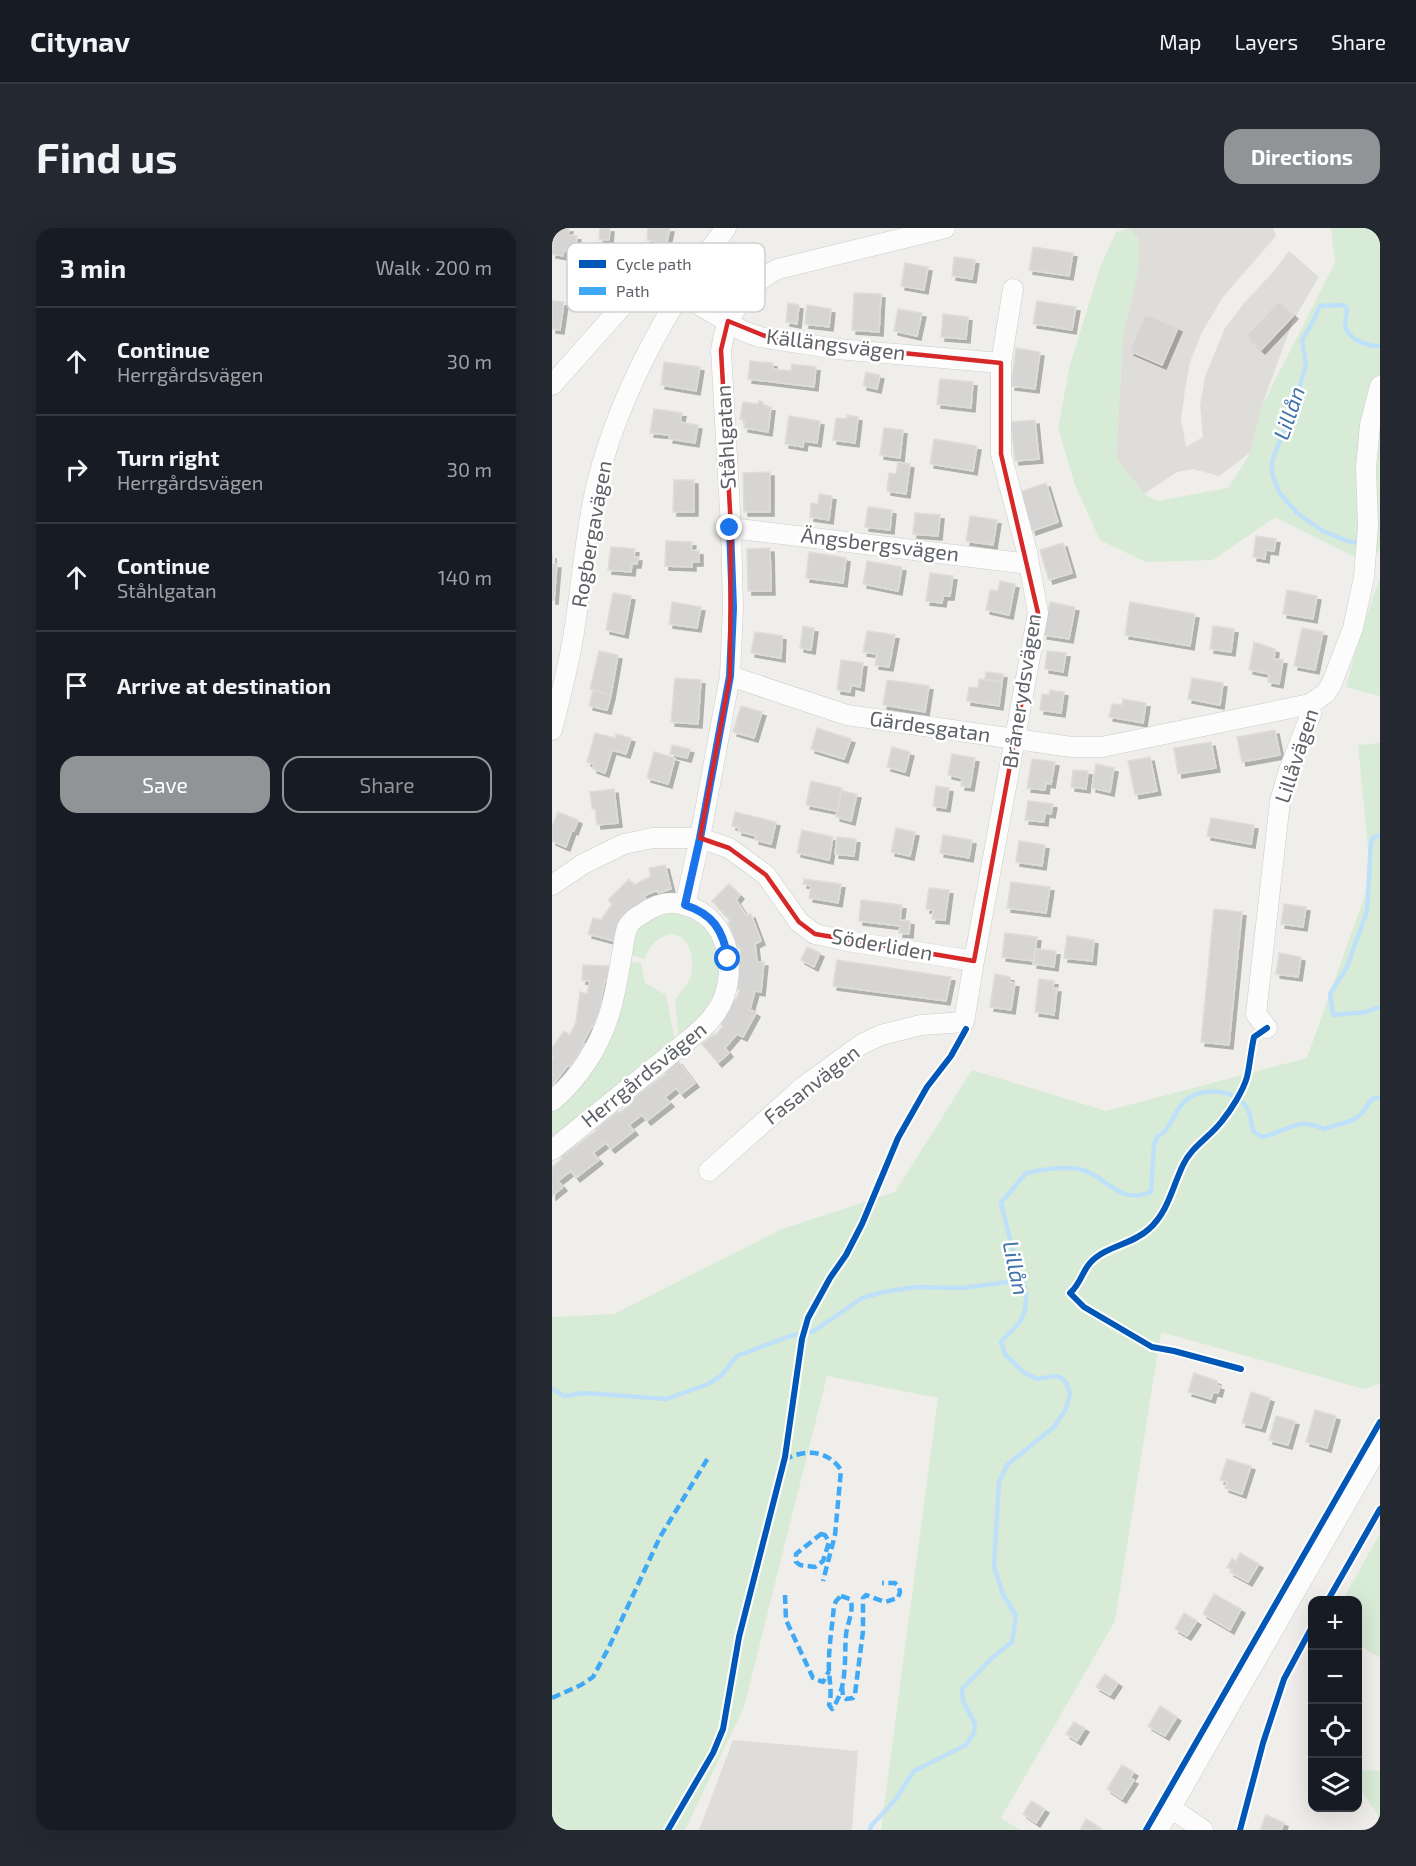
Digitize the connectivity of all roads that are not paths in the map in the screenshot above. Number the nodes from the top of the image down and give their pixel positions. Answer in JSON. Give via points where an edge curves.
{"nodes":[{"id":1,"x":945,"y":228,"type":"edge"},
{"id":2,"x":765,"y":277,"type":"edge"},
{"id":3,"x":1013,"y":290,"type":"dead end"},
{"id":4,"x":617,"y":312,"type":"edge"},
{"id":5,"x":671,"y":312,"type":"edge"},
{"id":6,"x":716,"y":312,"type":"edge"},
{"id":7,"x":735,"y":312,"type":"edge"},
{"id":8,"x":728,"y":321,"type":"junction"},
{"id":9,"x":1001,"y":363,"type":"junction"},
{"id":10,"x":552,"y":385,"type":"edge"},
{"id":11,"x":1380,"y":386,"type":"edge"},
{"id":12,"x":730,"y":528,"type":"junction"},
{"id":13,"x":1029,"y":564,"type":"junction"},
{"id":14,"x":730,"y":676,"type":"junction"},
{"id":15,"x":1310,"y":704,"type":"junction"},
{"id":16,"x":552,"y":730,"type":"edge"},
{"id":17,"x":1014,"y":739,"type":"junction"},
{"id":18,"x":700,"y":838,"type":"junction"},
{"id":19,"x":552,"y":885,"type":"edge"},
{"id":20,"x":685,"y":905,"type":"junction"},
{"id":21,"x":974,"y":961,"type":"junction"},
{"id":22,"x":964,"y":1022,"type":"joint"},
{"id":23,"x":1267,"y":1028,"type":"dead end"},
{"id":24,"x":552,"y":1101,"type":"edge"},
{"id":25,"x":552,"y":1150,"type":"edge"},
{"id":26,"x":709,"y":1171,"type":"dead end"},
{"id":27,"x":1380,"y":1444,"type":"edge"},
{"id":28,"x":1171,"y":1808,"type":"junction"},
{"id":29,"x":1158,"y":1830,"type":"edge"},
{"id":30,"x":1203,"y":1830,"type":"edge"}],
"edges":[{"from":1,"to":2,"type":"street","via":[[778,269]]},
{"from":3,"to":9,"type":"street","name":"Brånerydsvägen"},
{"from":4,"to":10,"type":"street"},
{"from":5,"to":16,"type":"street","name":"Rogbergavägen","via":[[627,395],[597,483],[574,635]]},
{"from":6,"to":8,"type":"street","name":"Källängsvägen"},
{"from":7,"to":8,"type":"street"},
{"from":8,"to":9,"type":"street","name":"Källängsvägen","via":[[744,331],[775,340]]},
{"from":8,"to":12,"type":"street","name":"Ståhlgatan","via":[[721,350]]},
{"from":9,"to":13,"type":"street","name":"Brånerydsvägen","via":[[1001,454]]},
{"from":11,"to":15,"type":"street","name":"Lillåvägen","via":[[1370,425],[1368,526],[1353,628],[1326,693]]},
{"from":12,"to":13,"type":"street","name":"Ängsbergsvägen"},
{"from":12,"to":14,"type":"street","name":"Ståhlgatan"},
{"from":13,"to":17,"type":"street","name":"Brånerydsvägen","via":[[1038,613]]},
{"from":14,"to":17,"type":"street","name":"Gärdesgatan","via":[[847,715]]},
{"from":14,"to":18,"type":"street","name":"Ståhlgatan"},
{"from":15,"to":17,"type":"street","name":"Gärdesgatan","via":[[1102,747]]},
{"from":15,"to":23,"type":"street","name":"Lillåvägen","via":[[1311,714],[1280,801],[1274,839],[1256,1014]]},
{"from":17,"to":21,"type":"street","name":"Brånerydsvägen"},
{"from":18,"to":19,"type":"street","name":"Söderliden","via":[[653,838],[624,844]]},
{"from":18,"to":20,"type":"street"},
{"from":18,"to":21,"type":"street","name":"Söderliden","via":[[729,848],[766,875],[799,922],[815,934]]},
{"from":20,"to":24,"type":"street","name":"Herrgårdsvägen","via":[[668,902],[653,907],[628,926],[603,1033],[576,1077]]},
{"from":20,"to":25,"type":"street","name":"Herrgårdsvägen","via":[[704,912],[723,938],[728,983],[715,1014],[697,1034]]},
{"from":21,"to":22,"type":"street","name":"Brånerydsvägen"},
{"from":22,"to":26,"type":"street","name":"Fasanvägen","via":[[911,1028],[862,1044],[803,1087]]},
{"from":27,"to":28,"type":"street"},
{"from":28,"to":29,"type":"street"},
{"from":28,"to":30,"type":"street"}]}
